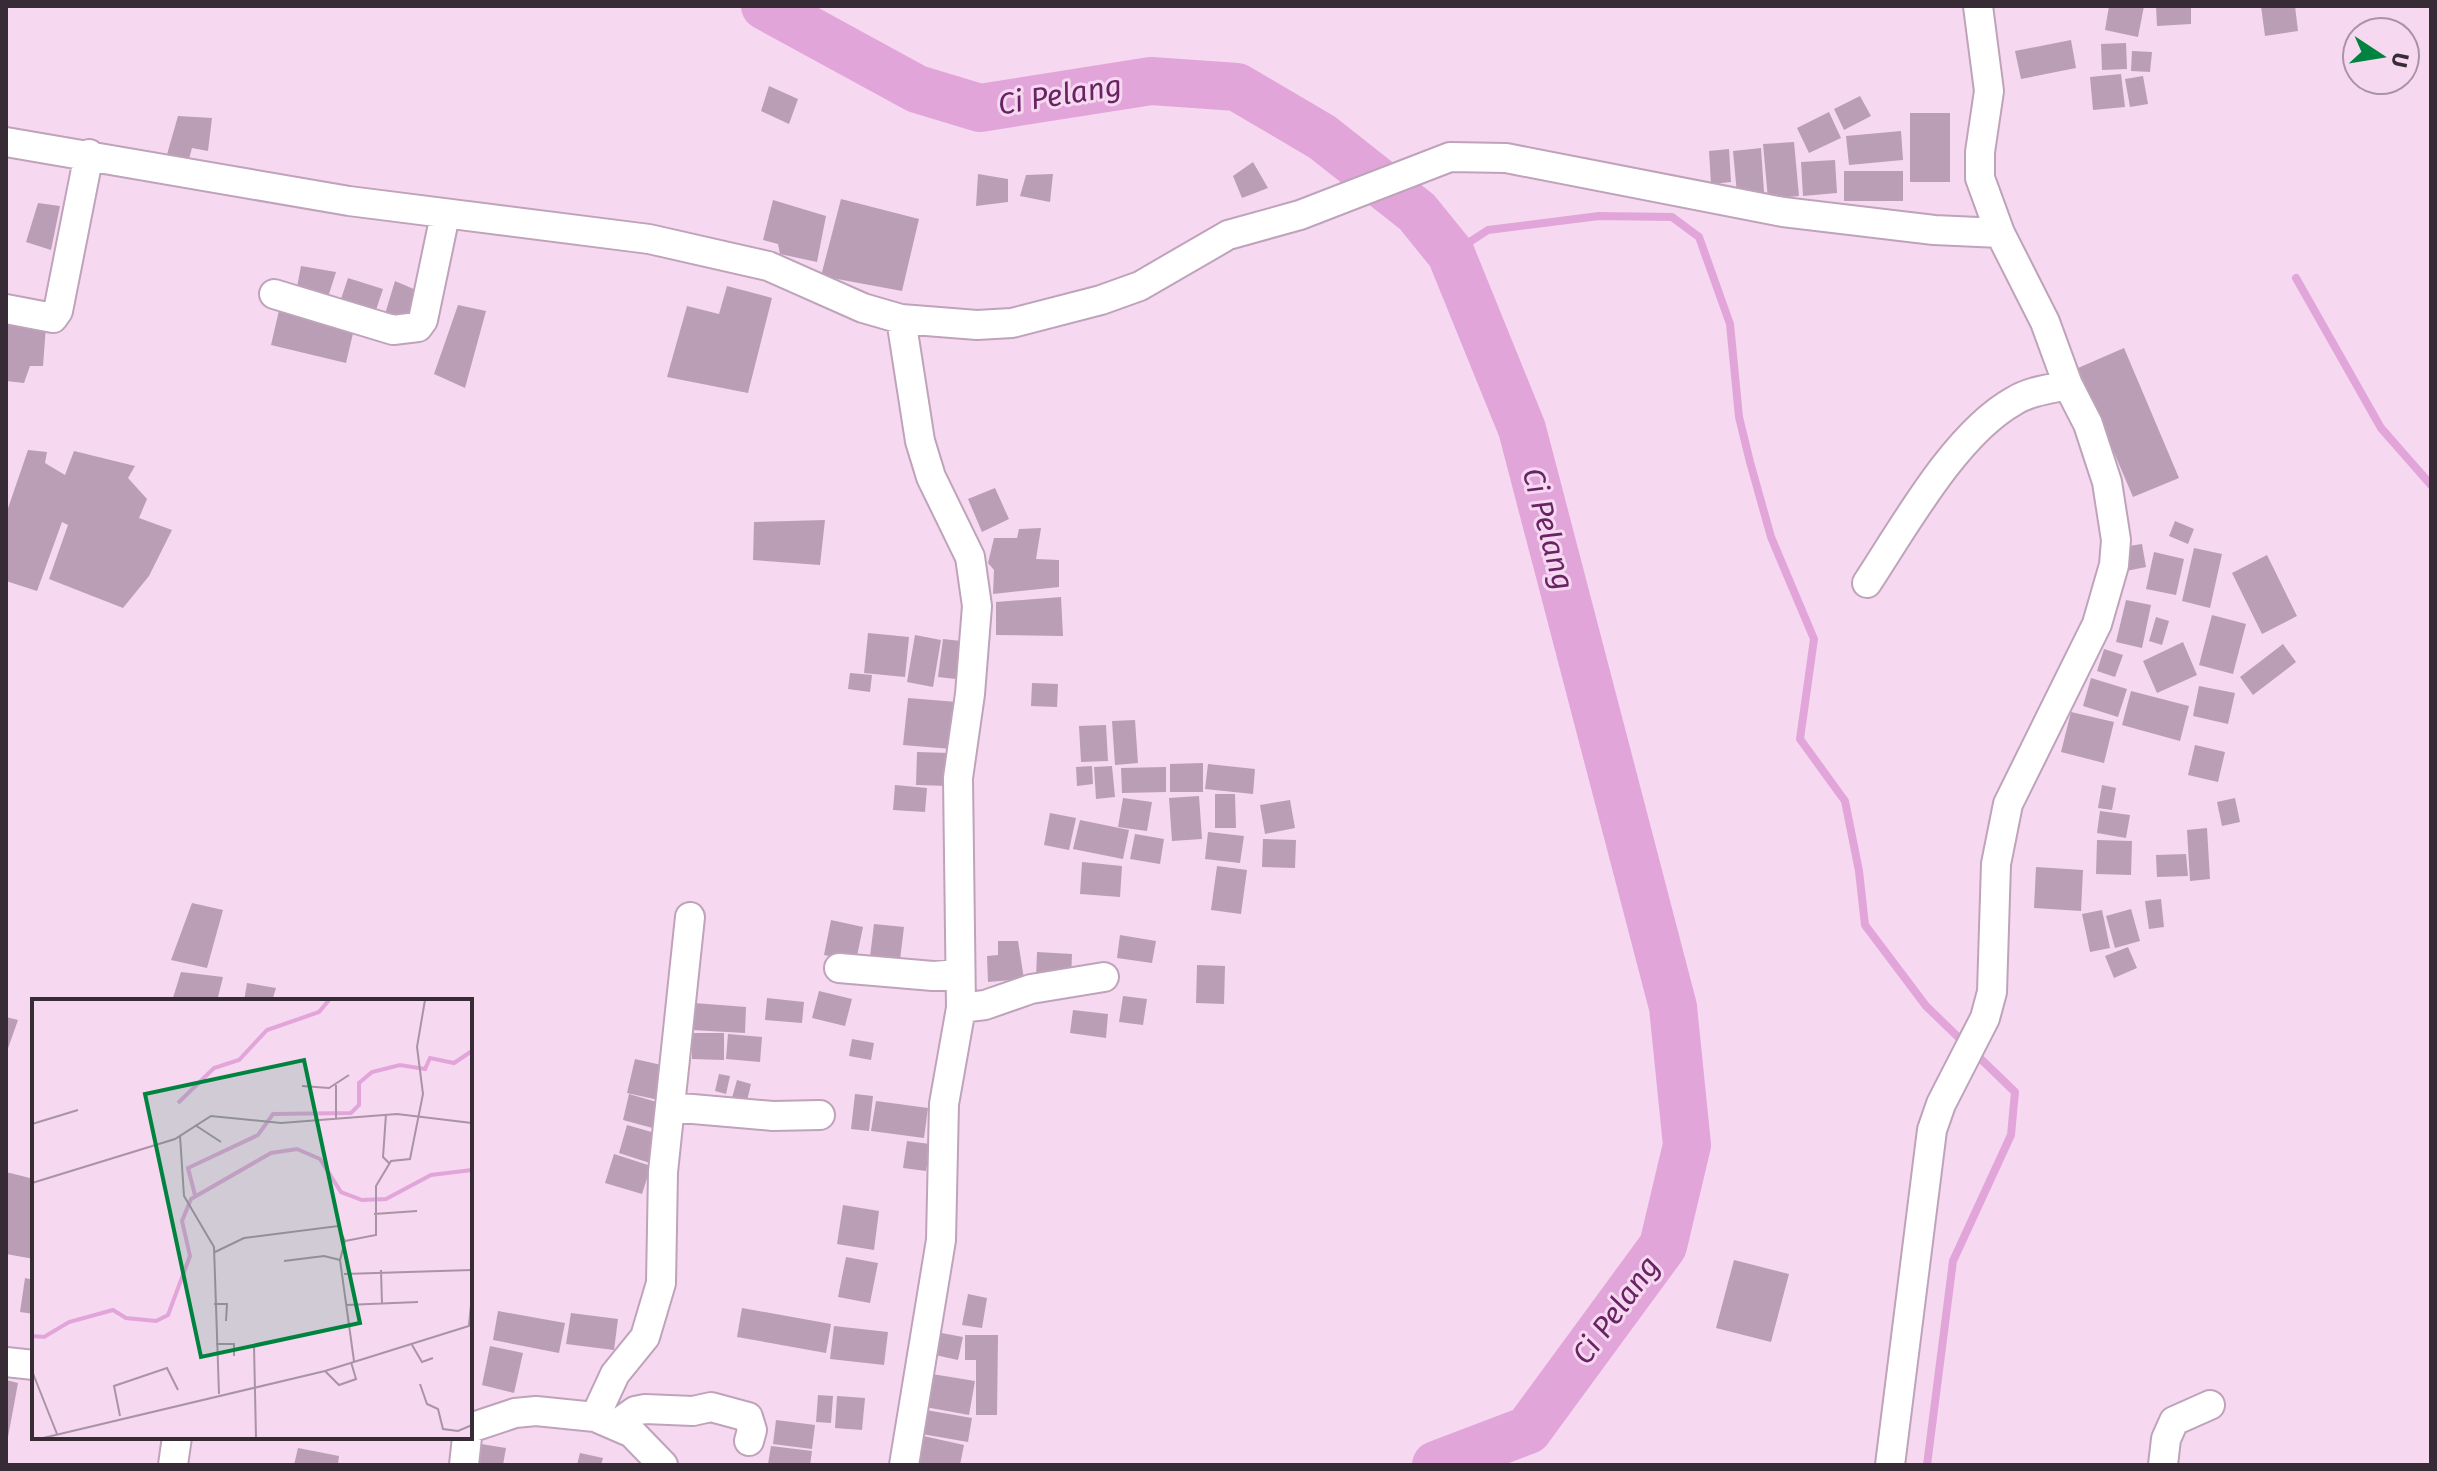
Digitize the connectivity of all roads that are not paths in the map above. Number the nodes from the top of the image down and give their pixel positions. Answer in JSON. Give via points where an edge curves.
{"nodes":[{"id":1,"x":1978,"y":6,"type":"edge"},
{"id":2,"x":6,"y":142,"type":"edge"},
{"id":3,"x":89,"y":154,"type":"junction"},
{"id":4,"x":445,"y":215,"type":"junction"},
{"id":5,"x":2000,"y":233,"type":"junction"},
{"id":6,"x":274,"y":294,"type":"dead end"},
{"id":7,"x":6,"y":309,"type":"edge"},
{"id":8,"x":901,"y":319,"type":"junction"},
{"id":9,"x":2068,"y":385,"type":"junction"},
{"id":10,"x":1867,"y":583,"type":"dead end"},
{"id":11,"x":690,"y":917,"type":"dead end"},
{"id":12,"x":839,"y":968,"type":"dead end"},
{"id":13,"x":959,"y":974,"type":"junction"},
{"id":14,"x":1104,"y":977,"type":"dead end"},
{"id":15,"x":961,"y":1008,"type":"junction"},
{"id":16,"x":670,"y":1107,"type":"junction"},
{"id":17,"x":820,"y":1115,"type":"dead end"},
{"id":18,"x":6,"y":1362,"type":"edge"},
{"id":19,"x":32,"y":1365,"type":"edge"},
{"id":20,"x":2210,"y":1405,"type":"dead end"},
{"id":21,"x":606,"y":1420,"type":"junction"},
{"id":22,"x":472,"y":1427,"type":"edge"},
{"id":23,"x":177,"y":1439,"type":"edge"},
{"id":24,"x":467,"y":1439,"type":"edge"},
{"id":25,"x":749,"y":1441,"type":"dead end"},
{"id":26,"x":173,"y":1465,"type":"edge"},
{"id":27,"x":464,"y":1465,"type":"edge"},
{"id":28,"x":663,"y":1465,"type":"edge"},
{"id":29,"x":904,"y":1465,"type":"edge"},
{"id":30,"x":1890,"y":1465,"type":"edge"},
{"id":31,"x":2163,"y":1465,"type":"edge"}],
"edges":[{"from":1,"to":5,"type":"street","via":[[1989,91],[1980,178]]},
{"from":2,"to":3,"type":"street"},
{"from":3,"to":4,"type":"street"},
{"from":3,"to":7,"type":"street","via":[[58,311],[53,318]]},
{"from":4,"to":6,"type":"street","via":[[418,327],[393,330]]},
{"from":4,"to":8,"type":"street","via":[[575,228],[729,255]]},
{"from":5,"to":8,"type":"street","via":[[1783,212],[1506,158],[1450,157],[1300,215],[1228,235],[1140,286],[1061,313],[977,325]]},
{"from":5,"to":9,"type":"street","via":[[2045,322]]},
{"from":8,"to":13,"type":"street","via":[[920,441],[970,557],[976,591],[976,638],[957,809]]},
{"from":9,"to":10,"type":"street","via":[[2015,400],[1992,417],[1948,463]]},
{"from":9,"to":30,"type":"street","via":[[2088,424],[2107,482],[2116,540],[2114,565],[2097,624],[2005,815],[1996,864],[1992,992],[1979,1032],[1941,1104],[1927,1154]]},
{"from":11,"to":16,"type":"street"},
{"from":12,"to":13,"type":"street"},
{"from":13,"to":15,"type":"street"},
{"from":14,"to":15,"type":"street"},
{"from":15,"to":29,"type":"street","via":[[944,1104],[938,1269]]},
{"from":16,"to":17,"type":"street"},
{"from":16,"to":21,"type":"street","via":[[661,1283],[645,1337],[615,1374]]},
{"from":18,"to":19,"type":"street"},
{"from":20,"to":31,"type":"street","via":[[2174,1421]]},
{"from":21,"to":22,"type":"street","via":[[536,1411]]},
{"from":21,"to":25,"type":"street","via":[[645,1409],[711,1407],[748,1417]]},
{"from":21,"to":28,"type":"street"},
{"from":23,"to":26,"type":"street"},
{"from":24,"to":27,"type":"street"}]}
